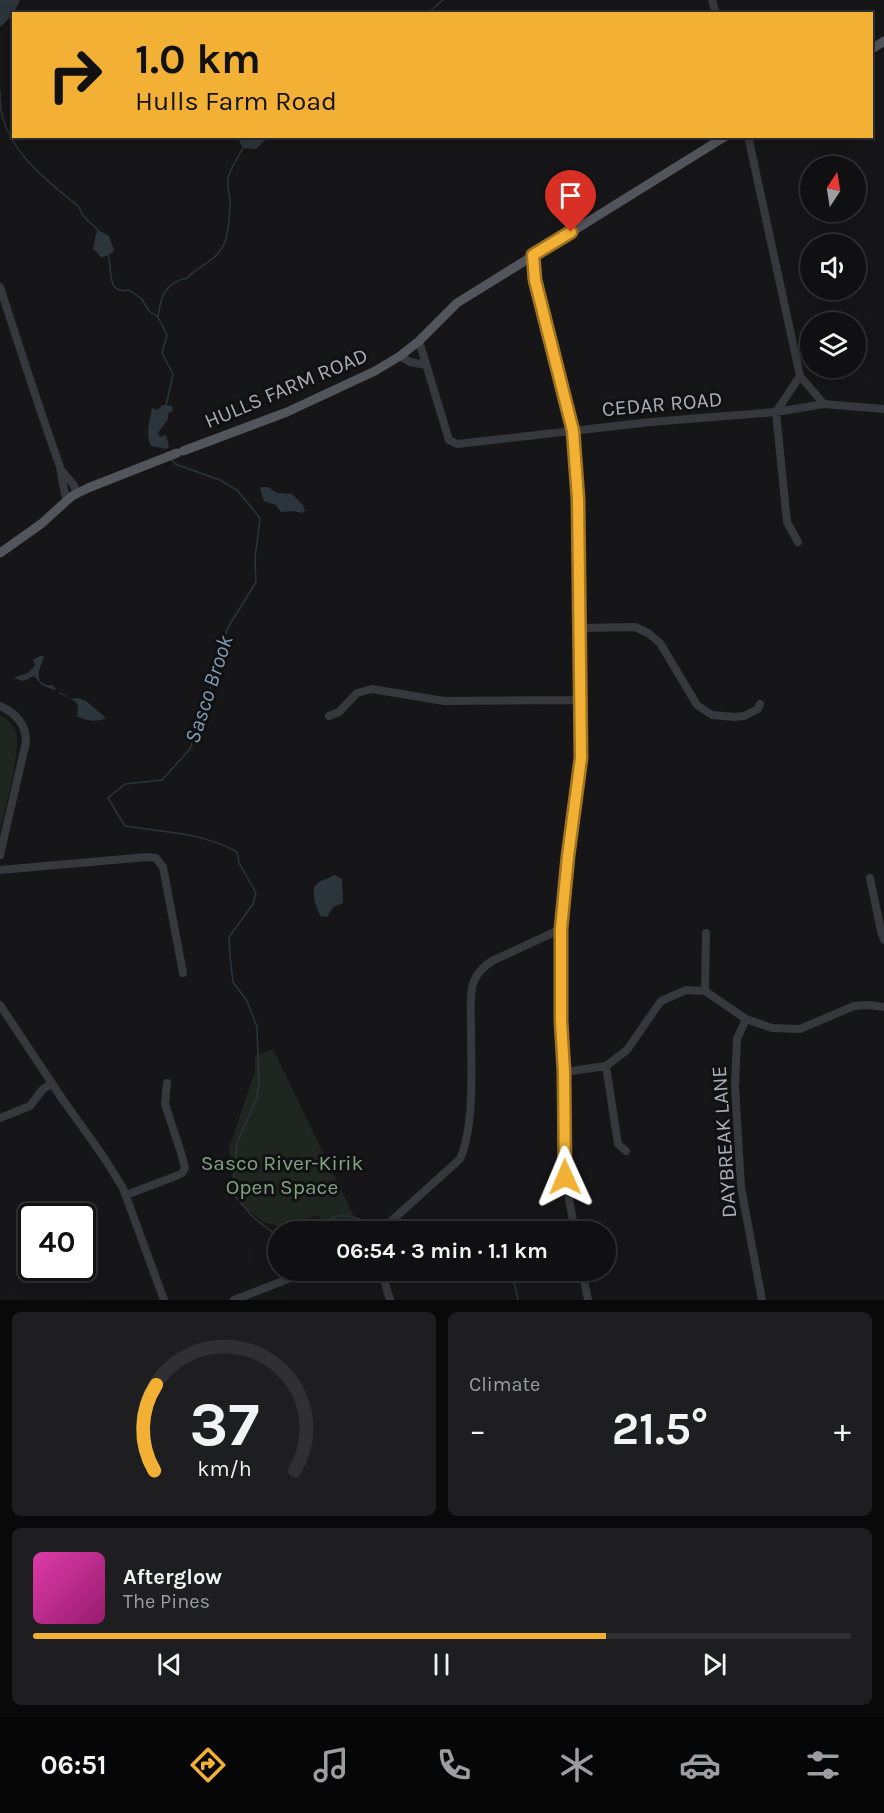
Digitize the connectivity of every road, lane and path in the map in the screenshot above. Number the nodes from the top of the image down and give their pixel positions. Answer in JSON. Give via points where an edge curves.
{"nodes":[{"id":1,"x":723,"y":138,"type":"edge"},
{"id":2,"x":748,"y":138,"type":"edge"},
{"id":3,"x":533,"y":255,"type":"junction"},
{"id":4,"x":523,"y":262,"type":"junction"},
{"id":5,"x":535,"y":280,"type":"junction"},
{"id":6,"x":0,"y":287,"type":"edge"},
{"id":7,"x":419,"y":341,"type":"junction"},
{"id":8,"x":400,"y":356,"type":"junction"},
{"id":9,"x":426,"y":365,"type":"junction"},
{"id":10,"x":800,"y":376,"type":"joint"},
{"id":11,"x":802,"y":378,"type":"edge"},
{"id":12,"x":824,"y":404,"type":"junction"},
{"id":13,"x":884,"y":409,"type":"edge"},
{"id":14,"x":776,"y":412,"type":"junction"},
{"id":15,"x":573,"y":431,"type":"junction"},
{"id":16,"x":61,"y":469,"type":"junction"},
{"id":17,"x":81,"y":491,"type":"junction"},
{"id":18,"x":67,"y":500,"type":"junction"},
{"id":19,"x":798,"y":542,"type":"dead end"},
{"id":20,"x":0,"y":553,"type":"edge"},
{"id":21,"x":581,"y":628,"type":"junction"},
{"id":22,"x":581,"y":700,"type":"junction"},
{"id":23,"x":760,"y":704,"type":"dead end"},
{"id":24,"x":0,"y":706,"type":"edge"},
{"id":25,"x":329,"y":716,"type":"dead end"},
{"id":26,"x":0,"y":855,"type":"edge"},
{"id":27,"x":0,"y":870,"type":"edge"},
{"id":28,"x":870,"y":878,"type":"dead end"},
{"id":29,"x":561,"y":929,"type":"junction"},
{"id":30,"x":706,"y":933,"type":"dead end"},
{"id":31,"x":884,"y":940,"type":"edge"},
{"id":32,"x":183,"y":973,"type":"dead end"},
{"id":33,"x":705,"y":991,"type":"junction"},
{"id":34,"x":0,"y":1005,"type":"edge"},
{"id":35,"x":884,"y":1007,"type":"edge"},
{"id":36,"x":746,"y":1019,"type":"junction"},
{"id":37,"x":606,"y":1066,"type":"junction"},
{"id":38,"x":564,"y":1072,"type":"junction"},
{"id":39,"x":52,"y":1083,"type":"junction"},
{"id":40,"x":167,"y":1083,"type":"dead end"},
{"id":41,"x":0,"y":1118,"type":"edge"},
{"id":42,"x":626,"y":1151,"type":"dead end"},
{"id":43,"x":126,"y":1195,"type":"junction"},
{"id":44,"x":391,"y":1221,"type":"edge"},
{"id":45,"x":573,"y":1221,"type":"edge"},
{"id":46,"x":283,"y":1281,"type":"edge"},
{"id":47,"x":384,"y":1281,"type":"edge"},
{"id":48,"x":584,"y":1281,"type":"edge"},
{"id":49,"x":164,"y":1300,"type":"edge"},
{"id":50,"x":234,"y":1300,"type":"edge"},
{"id":51,"x":390,"y":1300,"type":"edge"},
{"id":52,"x":588,"y":1300,"type":"edge"},
{"id":53,"x":762,"y":1300,"type":"edge"}],
"edges":[{"from":1,"to":3,"type":"main road","name":"HULLS FARM ROAD"},
{"from":2,"to":10,"type":"street"},
{"from":3,"to":4,"type":"main road","name":"HULLS FARM ROAD"},
{"from":3,"to":5,"type":"street"},
{"from":4,"to":5,"type":"street"},
{"from":4,"to":7,"type":"main road","name":"HULLS FARM ROAD","via":[[457,303]]},
{"from":5,"to":15,"type":"street"},
{"from":6,"to":16,"type":"street"},
{"from":7,"to":8,"type":"main road","name":"HULLS FARM ROAD"},
{"from":7,"to":9,"type":"street","name":"CEDAR ROAD"},
{"from":8,"to":9,"type":"street"},
{"from":8,"to":17,"type":"main road","name":"HULLS FARM ROAD","via":[[287,412]]},
{"from":9,"to":15,"type":"street","name":"CEDAR ROAD","via":[[449,440],[457,444]]},
{"from":10,"to":14,"type":"street"},
{"from":11,"to":12,"type":"street"},
{"from":12,"to":13,"type":"street","name":"CEDAR ROAD"},
{"from":12,"to":14,"type":"street","name":"CEDAR ROAD"},
{"from":14,"to":15,"type":"street","name":"CEDAR ROAD"},
{"from":14,"to":19,"type":"street","via":[[787,522]]},
{"from":15,"to":21,"type":"street"},
{"from":16,"to":17,"type":"street"},
{"from":16,"to":18,"type":"street"},
{"from":17,"to":18,"type":"main road","name":"HULLS FARM ROAD"},
{"from":18,"to":20,"type":"main road","name":"HULLS FARM ROAD"},
{"from":21,"to":22,"type":"street"},
{"from":21,"to":23,"type":"street","via":[[635,627],[648,633],[660,643],[697,705],[712,715],[744,716]]},
{"from":22,"to":25,"type":"street","via":[[444,701],[372,689],[357,693],[339,712]]},
{"from":22,"to":29,"type":"street","via":[[581,758]]},
{"from":24,"to":26,"type":"street","via":[[21,721],[26,742]]},
{"from":27,"to":32,"type":"street","via":[[156,858],[163,867]]},
{"from":28,"to":31,"type":"street"},
{"from":29,"to":38,"type":"street"},
{"from":29,"to":44,"type":"street","via":[[492,961],[473,982],[471,1089],[465,1148],[460,1159]]},
{"from":30,"to":33,"type":"street"},
{"from":33,"to":36,"type":"street"},
{"from":33,"to":37,"type":"street","via":[[686,990],[661,1001],[627,1050]]},
{"from":34,"to":39,"type":"street"},
{"from":35,"to":36,"type":"street","via":[[854,1006],[800,1029],[772,1028]]},
{"from":36,"to":53,"type":"street","name":"DAYBREAK LANE","via":[[737,1039],[735,1086],[741,1187]]},
{"from":37,"to":38,"type":"street"},
{"from":37,"to":42,"type":"street","via":[[618,1144]]},
{"from":38,"to":45,"type":"street","via":[[565,1177]]},
{"from":39,"to":41,"type":"street","via":[[30,1106]]},
{"from":39,"to":43,"type":"street"},
{"from":40,"to":43,"type":"street","via":[[165,1104],[184,1168],[176,1176]]},
{"from":43,"to":49,"type":"street"},
{"from":46,"to":50,"type":"street"},
{"from":47,"to":51,"type":"street"},
{"from":48,"to":52,"type":"street"}]}
